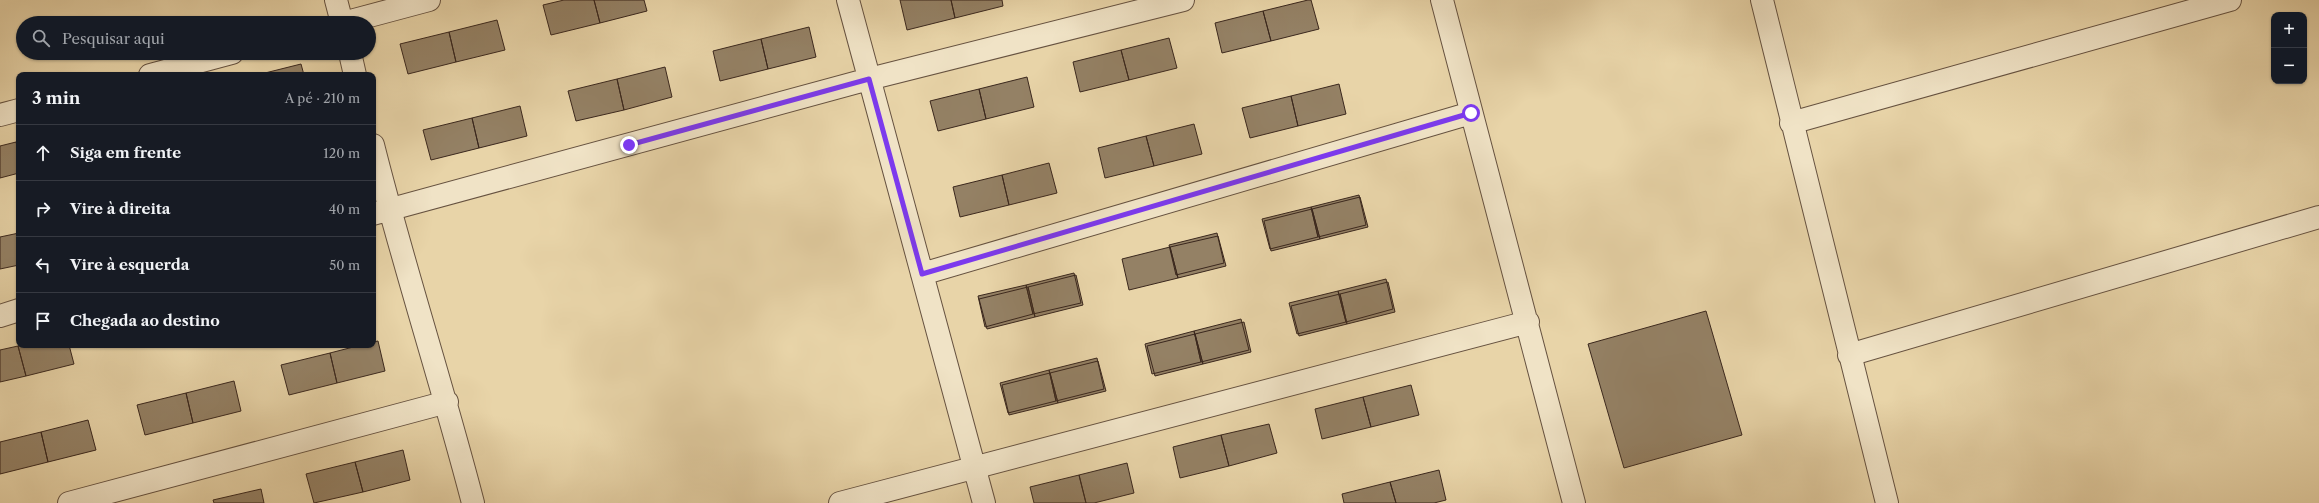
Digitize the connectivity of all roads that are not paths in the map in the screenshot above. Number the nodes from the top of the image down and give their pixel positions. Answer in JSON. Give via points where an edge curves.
{"nodes":[{"id":1,"x":336,"y":0,"type":"edge"},
{"id":2,"x":429,"y":0,"type":"edge"},
{"id":3,"x":848,"y":0,"type":"edge"},
{"id":4,"x":1183,"y":0,"type":"edge"},
{"id":5,"x":1442,"y":0,"type":"edge"},
{"id":6,"x":1762,"y":0,"type":"edge"},
{"id":7,"x":2230,"y":0,"type":"edge"},
{"id":8,"x":341,"y":16,"type":"edge"},
{"id":9,"x":369,"y":16,"type":"edge"},
{"id":10,"x":206,"y":60,"type":"edge"},
{"id":11,"x":352,"y":60,"type":"edge"},
{"id":12,"x":161,"y":72,"type":"edge"},
{"id":13,"x":354,"y":72,"type":"edge"},
{"id":14,"x":869,"y":79,"type":"junction"},
{"id":15,"x":16,"y":111,"type":"edge"},
{"id":16,"x":1471,"y":113,"type":"junction"},
{"id":17,"x":0,"y":115,"type":"edge"},
{"id":18,"x":1791,"y":123,"type":"junction"},
{"id":19,"x":376,"y":170,"type":"edge"},
{"id":20,"x":381,"y":212,"type":"edge"},
{"id":21,"x":2319,"y":217,"type":"edge"},
{"id":22,"x":922,"y":274,"type":"junction"},
{"id":23,"x":16,"y":311,"type":"edge"},
{"id":24,"x":0,"y":316,"type":"edge"},
{"id":25,"x":1528,"y":322,"type":"junction"},
{"id":26,"x":1849,"y":354,"type":"junction"},
{"id":27,"x":447,"y":402,"type":"junction"},
{"id":28,"x":974,"y":469,"type":"junction"},
{"id":29,"x":69,"y":503,"type":"edge"},
{"id":30,"x":473,"y":503,"type":"edge"},
{"id":31,"x":840,"y":503,"type":"edge"},
{"id":32,"x":984,"y":503,"type":"edge"},
{"id":33,"x":1574,"y":503,"type":"edge"},
{"id":34,"x":1887,"y":503,"type":"edge"}],
"edges":[{"from":1,"to":8,"type":"street"},
{"from":2,"to":9,"type":"street"},
{"from":3,"to":14,"type":"street"},
{"from":4,"to":14,"type":"street"},
{"from":5,"to":16,"type":"street"},
{"from":6,"to":18,"type":"street"},
{"from":7,"to":18,"type":"street"},
{"from":10,"to":12,"type":"street"},
{"from":11,"to":13,"type":"street"},
{"from":14,"to":20,"type":"street"},
{"from":14,"to":22,"type":"street"},
{"from":15,"to":17,"type":"street"},
{"from":16,"to":22,"type":"street"},
{"from":16,"to":25,"type":"street"},
{"from":18,"to":26,"type":"street"},
{"from":19,"to":20,"type":"street"},
{"from":20,"to":27,"type":"street"},
{"from":21,"to":26,"type":"street"},
{"from":22,"to":28,"type":"street"},
{"from":23,"to":24,"type":"street"},
{"from":25,"to":28,"type":"street"},
{"from":25,"to":33,"type":"street"},
{"from":26,"to":34,"type":"street"},
{"from":27,"to":29,"type":"street"},
{"from":27,"to":30,"type":"street"},
{"from":28,"to":31,"type":"street"},
{"from":28,"to":32,"type":"street"}]}
